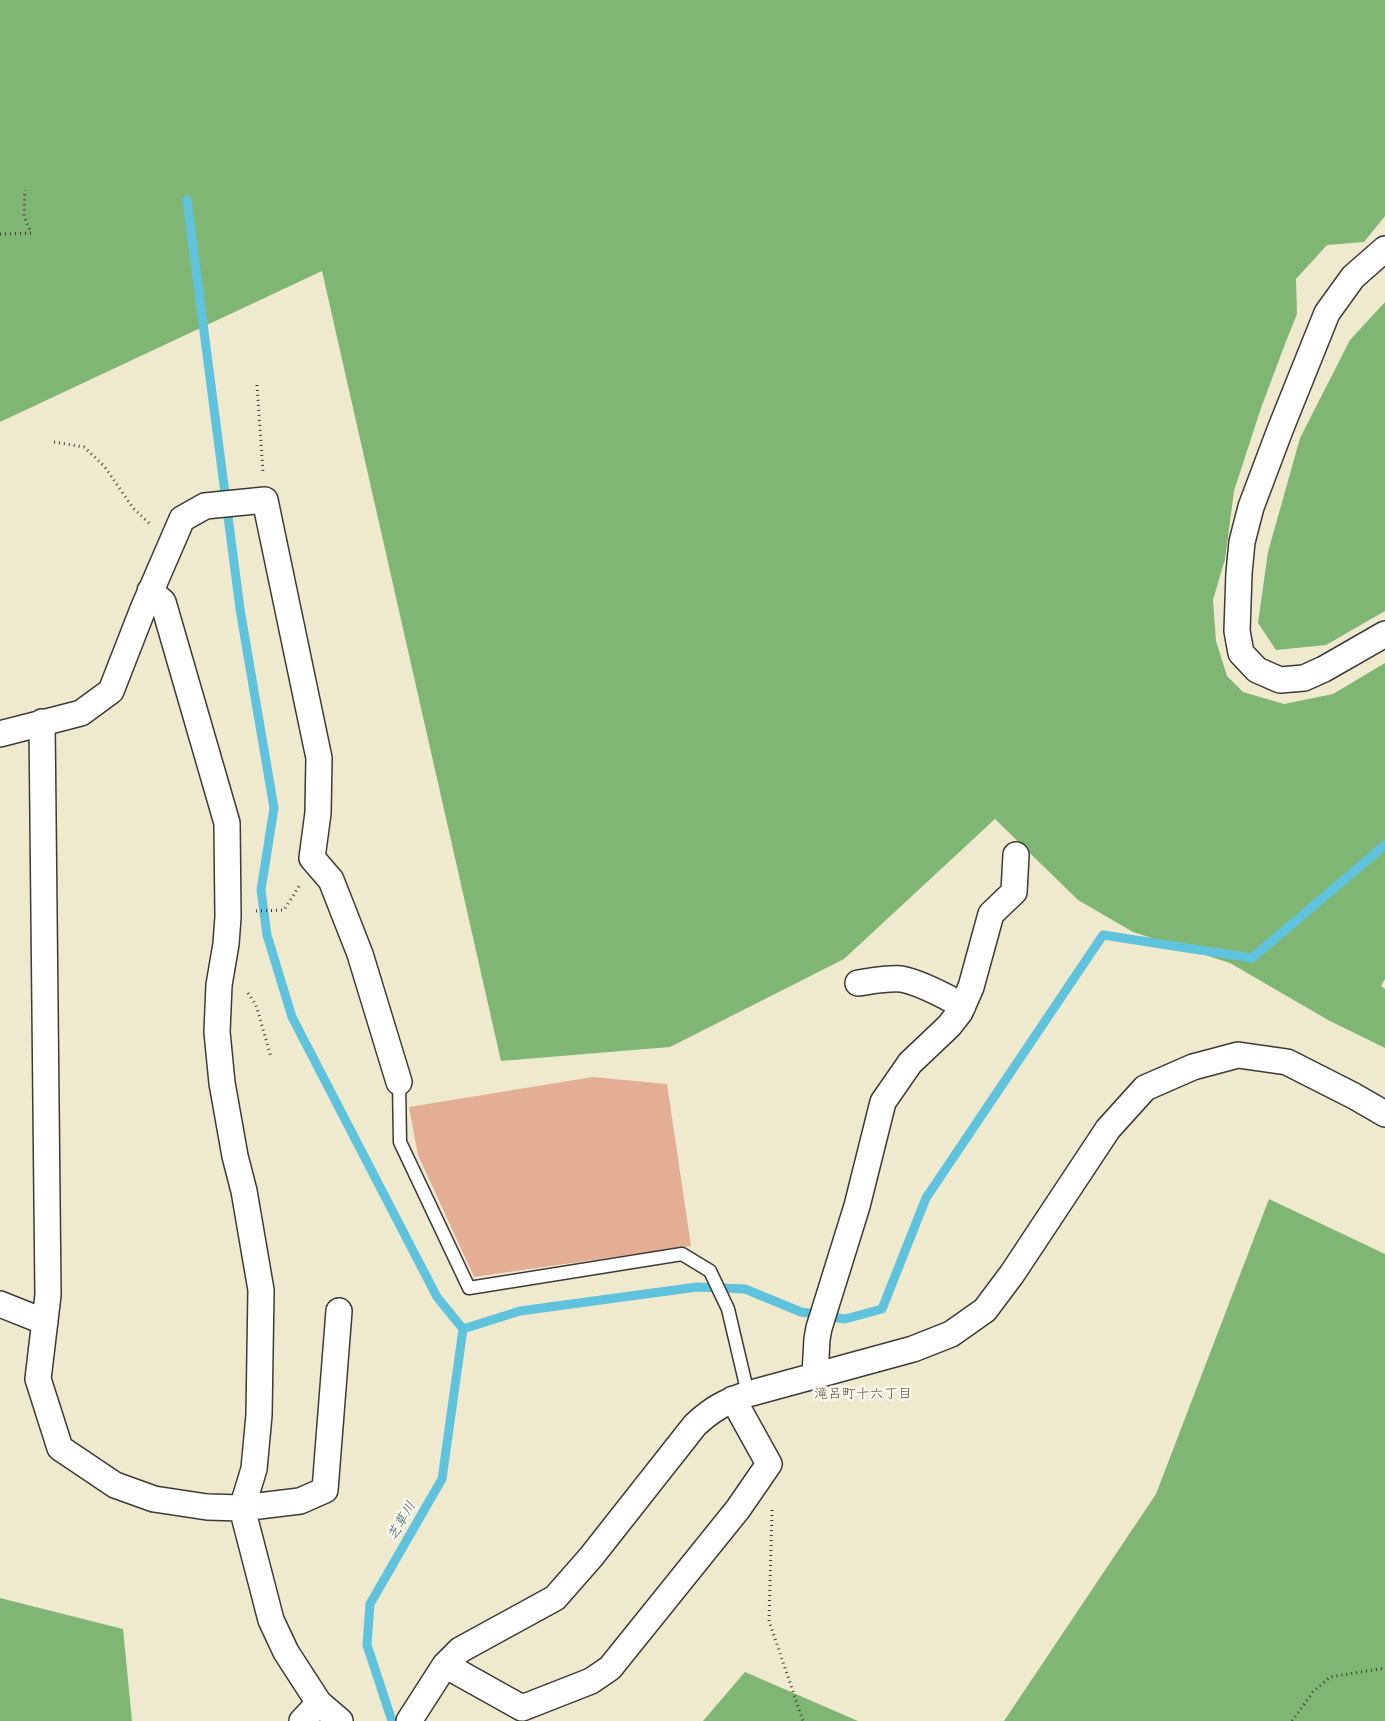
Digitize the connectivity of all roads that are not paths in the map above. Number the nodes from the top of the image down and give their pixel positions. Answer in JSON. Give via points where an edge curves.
{"nodes":[{"id":1,"x":1385,"y":248,"type":"edge"},
{"id":2,"x":150,"y":591,"type":"junction"},
{"id":3,"x":1385,"y":634,"type":"edge"},
{"id":4,"x":42,"y":722,"type":"junction"},
{"id":5,"x":0,"y":734,"type":"edge"},
{"id":6,"x":1016,"y":855,"type":"dead end"},
{"id":7,"x":858,"y":983,"type":"dead end"},
{"id":8,"x":963,"y":1006,"type":"junction"},
{"id":9,"x":399,"y":1082,"type":"joint"},
{"id":10,"x":1385,"y":1114,"type":"edge"},
{"id":11,"x":0,"y":1304,"type":"edge"},
{"id":12,"x":339,"y":1311,"type":"dead end"},
{"id":13,"x":45,"y":1322,"type":"junction"},
{"id":14,"x":815,"y":1375,"type":"junction"},
{"id":15,"x":741,"y":1397,"type":"junction"},
{"id":16,"x":242,"y":1508,"type":"junction"},
{"id":17,"x":445,"y":1665,"type":"junction"},
{"id":18,"x":319,"y":1702,"type":"junction"},
{"id":19,"x":410,"y":1720,"type":"edge"},
{"id":20,"x":302,"y":1721,"type":"edge"},
{"id":21,"x":340,"y":1721,"type":"edge"}],
"edges":[{"from":1,"to":3,"type":"street","via":[[1353,277],[1326,313],[1280,430],[1242,542],[1237,631],[1241,654],[1257,670],[1280,680],[1304,678],[1324,670]]},
{"from":2,"to":4,"type":"street","via":[[112,691],[81,713]]},
{"from":2,"to":9,"type":"street","via":[[182,519],[205,506],[259,501],[319,758],[318,813],[312,858],[331,880],[360,954]]},
{"from":2,"to":16,"type":"street","via":[[163,602],[226,823],[228,917],[217,1032],[222,1084],[262,1290],[259,1415],[254,1469]]},
{"from":4,"to":5,"type":"street"},
{"from":4,"to":13,"type":"street","via":[[48,1295]]},
{"from":6,"to":8,"type":"street","via":[[1014,892],[991,914]]},
{"from":7,"to":8,"type":"street","via":[[902,979],[936,991]]},
{"from":8,"to":14,"type":"street","via":[[949,1026],[910,1063],[883,1102],[857,1206],[819,1328]]},
{"from":9,"to":15,"type":"lane","via":[[400,1142],[469,1288],[682,1254],[710,1271],[728,1309]]},
{"from":10,"to":14,"type":"street","via":[[1287,1062],[1238,1055],[1193,1067],[1145,1088],[1108,1129],[985,1310],[951,1334],[914,1349]]},
{"from":11,"to":13,"type":"street"},
{"from":12,"to":16,"type":"street","via":[[325,1490],[300,1501]]},
{"from":13,"to":16,"type":"street","via":[[38,1379],[60,1448],[115,1485],[154,1499]]},
{"from":14,"to":15,"type":"street"},
{"from":15,"to":17,"type":"street","via":[[711,1410],[695,1424],[555,1598],[460,1650]]},
{"from":15,"to":17,"type":"street","via":[[769,1464],[738,1508],[610,1668],[591,1681],[522,1708]]},
{"from":16,"to":18,"type":"street","via":[[271,1620],[286,1652]]},
{"from":17,"to":19,"type":"street"},
{"from":18,"to":20,"type":"street"},
{"from":18,"to":21,"type":"street"}]}
